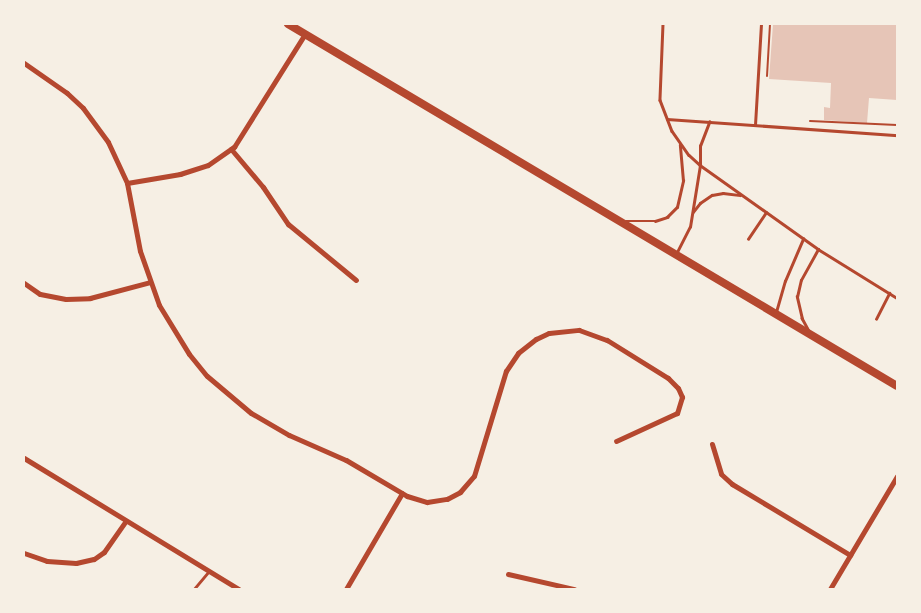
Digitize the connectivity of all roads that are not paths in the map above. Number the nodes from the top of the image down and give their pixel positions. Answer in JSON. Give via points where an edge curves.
{"nodes":[{"id":1,"x":288,"y":24,"type":"edge"},
{"id":2,"x":663,"y":24,"type":"edge"},
{"id":3,"x":761,"y":24,"type":"edge"},
{"id":4,"x":305,"y":34,"type":"junction"},
{"id":5,"x":24,"y":63,"type":"edge"},
{"id":6,"x":666,"y":119,"type":"junction"},
{"id":7,"x":709,"y":122,"type":"junction"},
{"id":8,"x":755,"y":125,"type":"junction"},
{"id":9,"x":897,"y":135,"type":"edge"},
{"id":10,"x":680,"y":143,"type":"junction"},
{"id":11,"x":231,"y":149,"type":"junction"},
{"id":12,"x":700,"y":165,"type":"junction"},
{"id":13,"x":127,"y":183,"type":"junction"},
{"id":14,"x":741,"y":195,"type":"junction"},
{"id":15,"x":766,"y":212,"type":"junction"},
{"id":16,"x":692,"y":213,"type":"junction"},
{"id":17,"x":619,"y":220,"type":"junction"},
{"id":18,"x":748,"y":239,"type":"dead end"},
{"id":19,"x":803,"y":239,"type":"junction"},
{"id":20,"x":818,"y":249,"type":"junction"},
{"id":21,"x":676,"y":254,"type":"junction"},
{"id":22,"x":356,"y":280,"type":"dead end"},
{"id":23,"x":150,"y":282,"type":"junction"},
{"id":24,"x":24,"y":283,"type":"edge"},
{"id":25,"x":889,"y":293,"type":"junction"},
{"id":26,"x":897,"y":298,"type":"edge"},
{"id":27,"x":776,"y":314,"type":"junction"},
{"id":28,"x":876,"y":319,"type":"dead end"},
{"id":29,"x":810,"y":334,"type":"junction"},
{"id":30,"x":897,"y":385,"type":"edge"},
{"id":31,"x":616,"y":441,"type":"dead end"},
{"id":32,"x":712,"y":444,"type":"dead end"},
{"id":33,"x":24,"y":458,"type":"edge"},
{"id":34,"x":897,"y":476,"type":"edge"},
{"id":35,"x":402,"y":492,"type":"junction"},
{"id":36,"x":126,"y":521,"type":"junction"},
{"id":37,"x":24,"y":553,"type":"edge"},
{"id":38,"x":850,"y":555,"type":"junction"},
{"id":39,"x":209,"y":571,"type":"junction"},
{"id":40,"x":508,"y":574,"type":"dead end"},
{"id":41,"x":195,"y":588,"type":"edge"},
{"id":42,"x":201,"y":589,"type":"edge"},
{"id":43,"x":239,"y":589,"type":"edge"},
{"id":44,"x":346,"y":589,"type":"edge"},
{"id":45,"x":574,"y":589,"type":"edge"},
{"id":46,"x":830,"y":589,"type":"edge"}],
"edges":[{"from":1,"to":4,"type":"main road"},
{"from":2,"to":6,"type":"lane","via":[[659,86]]},
{"from":3,"to":8,"type":"lane"},
{"from":4,"to":11,"type":"street"},
{"from":4,"to":17,"type":"main road"},
{"from":5,"to":13,"type":"street","via":[[51,80],[83,108],[108,142]]},
{"from":6,"to":7,"type":"lane"},
{"from":6,"to":10,"type":"lane"},
{"from":7,"to":8,"type":"lane"},
{"from":7,"to":12,"type":"lane","via":[[701,140]]},
{"from":8,"to":9,"type":"lane"},
{"from":10,"to":12,"type":"lane"},
{"from":10,"to":17,"type":"lane","via":[[683,181],[677,207],[667,217],[655,221]]},
{"from":11,"to":13,"type":"street","via":[[208,165],[180,174]]},
{"from":11,"to":22,"type":"street","via":[[288,224]]},
{"from":12,"to":14,"type":"lane"},
{"from":12,"to":16,"type":"lane"},
{"from":13,"to":23,"type":"street","via":[[140,252]]},
{"from":14,"to":15,"type":"lane"},
{"from":14,"to":16,"type":"lane","via":[[723,192],[712,195],[700,202]]},
{"from":15,"to":18,"type":"lane"},
{"from":15,"to":19,"type":"lane"},
{"from":16,"to":21,"type":"lane","via":[[690,227]]},
{"from":17,"to":21,"type":"main road"},
{"from":19,"to":20,"type":"lane"},
{"from":19,"to":27,"type":"lane","via":[[785,281]]},
{"from":20,"to":25,"type":"lane"},
{"from":20,"to":29,"type":"lane","via":[[801,280],[797,298]]},
{"from":21,"to":27,"type":"main road"},
{"from":23,"to":24,"type":"street","via":[[90,298],[66,299],[40,294]]},
{"from":23,"to":35,"type":"street","via":[[159,305],[184,346],[207,376],[228,395],[275,428],[346,460]]},
{"from":25,"to":26,"type":"lane"},
{"from":25,"to":28,"type":"lane"},
{"from":27,"to":29,"type":"main road"},
{"from":29,"to":30,"type":"main road"},
{"from":31,"to":35,"type":"street","via":[[677,413],[682,397],[678,388],[668,378],[593,334],[571,330],[549,333],[523,347],[509,364],[478,467],[468,485],[452,497],[437,501],[417,500]]},
{"from":32,"to":38,"type":"street","via":[[720,474],[732,484]]},
{"from":33,"to":36,"type":"street"},
{"from":34,"to":38,"type":"street"},
{"from":35,"to":44,"type":"street"},
{"from":36,"to":37,"type":"street","via":[[104,552],[94,559],[76,563],[47,561]]},
{"from":36,"to":39,"type":"street"},
{"from":38,"to":46,"type":"street"},
{"from":39,"to":41,"type":"lane"},
{"from":39,"to":43,"type":"street"},
{"from":40,"to":45,"type":"street"},
{"from":41,"to":42,"type":"lane"}]}
